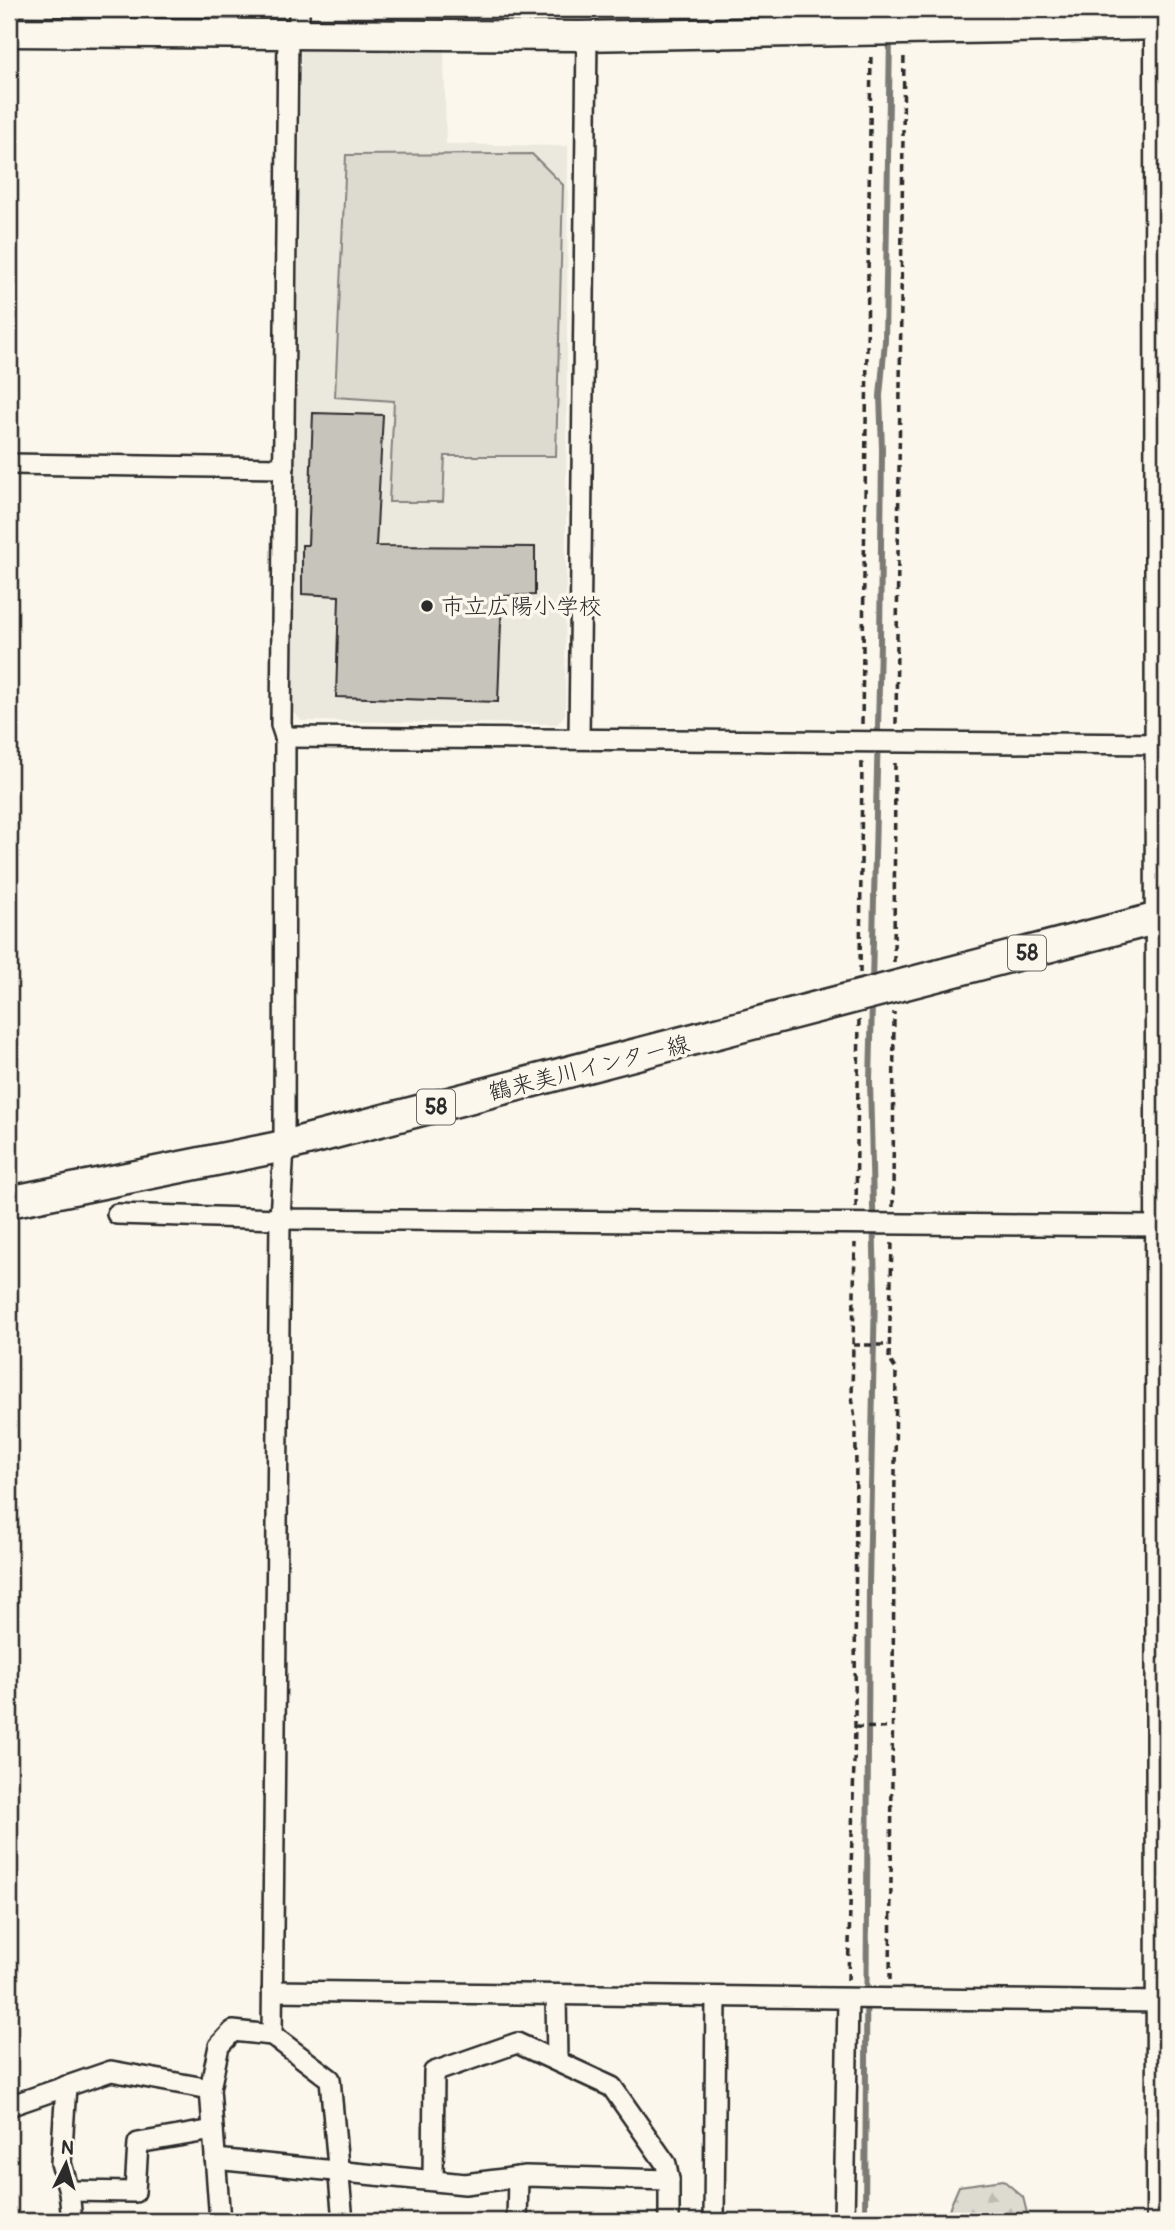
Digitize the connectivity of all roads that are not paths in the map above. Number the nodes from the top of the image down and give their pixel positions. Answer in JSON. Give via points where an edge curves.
{"nodes":[{"id":1,"x":1162,"y":20,"type":"edge"},
{"id":2,"x":295,"y":26,"type":"edge"},
{"id":3,"x":9,"y":32,"type":"edge"},
{"id":4,"x":587,"y":36,"type":"junction"},
{"id":5,"x":9,"y":464,"type":"edge"},
{"id":6,"x":284,"y":468,"type":"junction"},
{"id":7,"x":285,"y":737,"type":"junction"},
{"id":8,"x":579,"y":739,"type":"junction"},
{"id":9,"x":1162,"y":744,"type":"edge"},
{"id":10,"x":1163,"y":918,"type":"edge"},
{"id":11,"x":284,"y":1146,"type":"junction"},
{"id":12,"x":9,"y":1202,"type":"edge"},
{"id":13,"x":117,"y":1214,"type":"dead end"},
{"id":14,"x":280,"y":1219,"type":"junction"},
{"id":15,"x":1159,"y":1226,"type":"junction"},
{"id":16,"x":1163,"y":1734,"type":"edge"},
{"id":17,"x":1164,"y":1955,"type":"edge"},
{"id":18,"x":272,"y":1991,"type":"junction"},
{"id":19,"x":556,"y":1995,"type":"junction"},
{"id":20,"x":716,"y":1997,"type":"junction"},
{"id":21,"x":868,"y":2000,"type":"junction"},
{"id":22,"x":1161,"y":2002,"type":"junction"},
{"id":23,"x":272,"y":2035,"type":"junction"},
{"id":24,"x":557,"y":2062,"type":"junction"},
{"id":25,"x":1164,"y":2064,"type":"edge"},
{"id":26,"x":66,"y":2086,"type":"junction"},
{"id":27,"x":210,"y":2089,"type":"junction"},
{"id":28,"x":9,"y":2106,"type":"edge"},
{"id":29,"x":213,"y":2130,"type":"junction"},
{"id":30,"x":215,"y":2159,"type":"junction"},
{"id":31,"x":339,"y":2171,"type":"junction"},
{"id":32,"x":1164,"y":2172,"type":"edge"},
{"id":33,"x":518,"y":2177,"type":"junction"},
{"id":34,"x":433,"y":2180,"type":"junction"},
{"id":35,"x":669,"y":2180,"type":"junction"},
{"id":36,"x":69,"y":2191,"type":"junction"},
{"id":37,"x":72,"y":2221,"type":"edge"},
{"id":38,"x":220,"y":2221,"type":"edge"},
{"id":39,"x":343,"y":2221,"type":"edge"},
{"id":40,"x":517,"y":2221,"type":"edge"},
{"id":41,"x":669,"y":2221,"type":"edge"},
{"id":42,"x":714,"y":2221,"type":"edge"},
{"id":43,"x":844,"y":2221,"type":"edge"},
{"id":44,"x":1160,"y":2221,"type":"edge"}],
"edges":[{"from":1,"to":4,"type":"street"},
{"from":1,"to":9,"type":"street"},
{"from":2,"to":3,"type":"street"},
{"from":2,"to":4,"type":"street"},
{"from":2,"to":6,"type":"street"},
{"from":4,"to":8,"type":"street"},
{"from":5,"to":6,"type":"street"},
{"from":6,"to":7,"type":"street","via":[[281,725]]},
{"from":7,"to":8,"type":"street"},
{"from":7,"to":11,"type":"street"},
{"from":8,"to":9,"type":"street"},
{"from":9,"to":10,"type":"street"},
{"from":10,"to":11,"type":"main road","name":"鶴来美川インター線","number":"58"},
{"from":10,"to":15,"type":"street"},
{"from":11,"to":12,"type":"main road","name":"鶴来美川インター線","number":"58"},
{"from":11,"to":14,"type":"street"},
{"from":13,"to":14,"type":"street"},
{"from":14,"to":15,"type":"street"},
{"from":14,"to":18,"type":"street"},
{"from":15,"to":16,"type":"street"},
{"from":16,"to":17,"type":"street"},
{"from":17,"to":22,"type":"street"},
{"from":18,"to":19,"type":"street"},
{"from":18,"to":23,"type":"street"},
{"from":19,"to":20,"type":"street"},
{"from":19,"to":24,"type":"street"},
{"from":20,"to":21,"type":"street"},
{"from":20,"to":42,"type":"street"},
{"from":21,"to":22,"type":"street"},
{"from":21,"to":43,"type":"street"},
{"from":22,"to":25,"type":"street"},
{"from":23,"to":27,"type":"street","via":[[233,2031],[219,2046]]},
{"from":23,"to":31,"type":"street","via":[[330,2079]]},
{"from":24,"to":34,"type":"street","via":[[517,2043],[434,2072]]},
{"from":24,"to":35,"type":"street","via":[[612,2087],[666,2164]]},
{"from":25,"to":32,"type":"street"},
{"from":26,"to":27,"type":"street","via":[[111,2071]]},
{"from":26,"to":28,"type":"street"},
{"from":26,"to":36,"type":"street","via":[[61,2163]]},
{"from":27,"to":29,"type":"street"},
{"from":29,"to":30,"type":"street"},
{"from":29,"to":36,"type":"street","via":[[138,2144],[135,2192]]},
{"from":30,"to":31,"type":"street"},
{"from":30,"to":38,"type":"street"},
{"from":31,"to":34,"type":"street"},
{"from":31,"to":39,"type":"street"},
{"from":32,"to":44,"type":"street"},
{"from":33,"to":34,"type":"street","via":[[465,2184]]},
{"from":33,"to":35,"type":"street"},
{"from":33,"to":40,"type":"street"},
{"from":35,"to":41,"type":"street"},
{"from":36,"to":37,"type":"street"}]}
